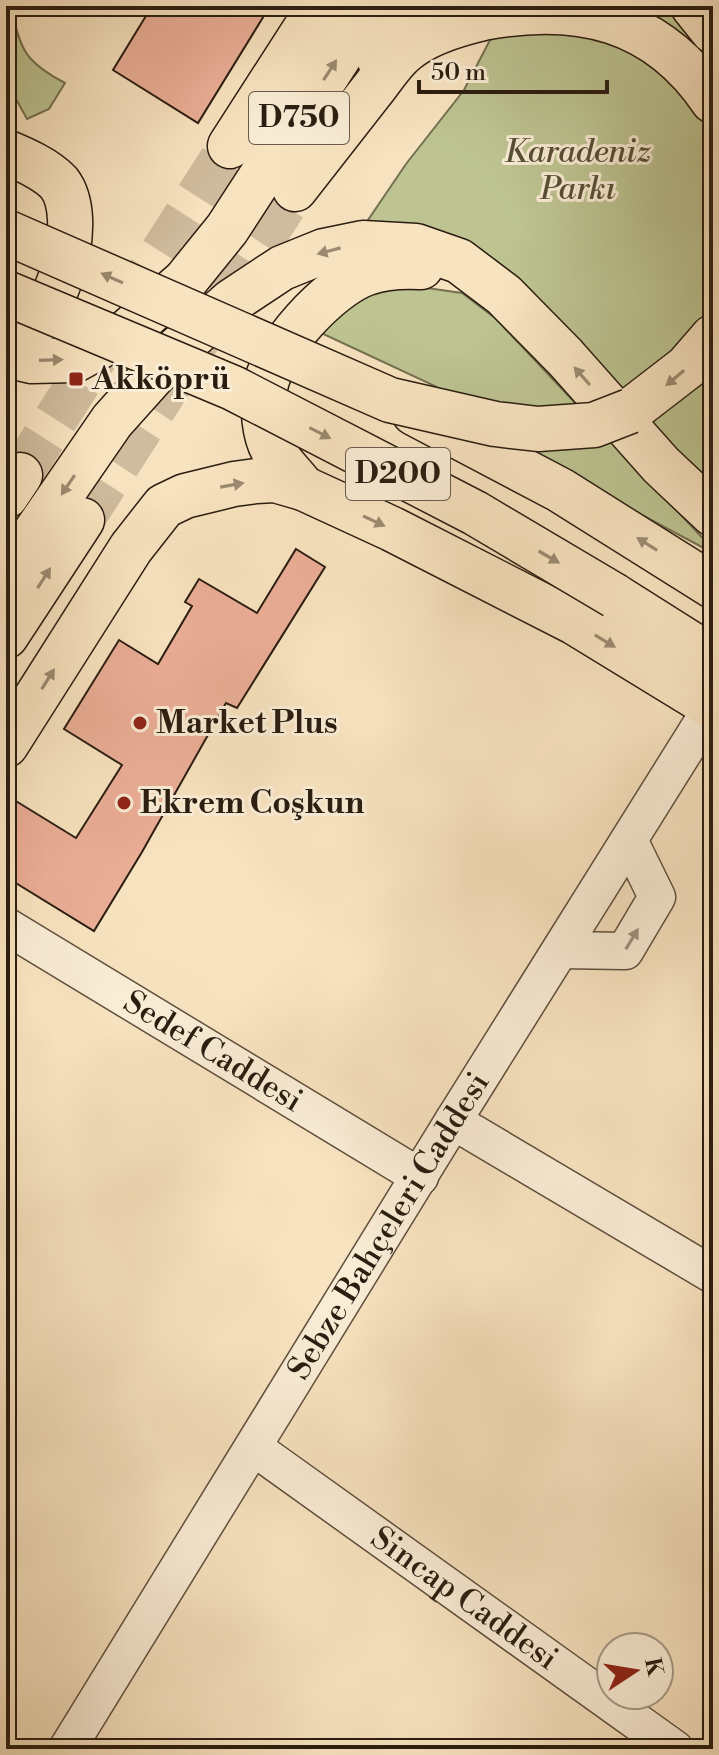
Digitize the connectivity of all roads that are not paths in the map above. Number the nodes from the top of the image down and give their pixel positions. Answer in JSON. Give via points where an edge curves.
{"nodes":[{"id":1,"x":320,"y":6,"type":"edge"},
{"id":2,"x":372,"y":6,"type":"edge"},
{"id":3,"x":417,"y":6,"type":"edge"},
{"id":4,"x":693,"y":6,"type":"edge"},
{"id":5,"x":713,"y":31,"type":"edge"},
{"id":6,"x":713,"y":101,"type":"edge"},
{"id":7,"x":230,"y":146,"type":"tunnel mouth"},
{"id":8,"x":6,"y":152,"type":"edge"},
{"id":9,"x":6,"y":232,"type":"edge"},
{"id":10,"x":6,"y":293,"type":"edge"},
{"id":11,"x":504,"y":295,"type":"junction"},
{"id":12,"x":713,"y":337,"type":"edge"},
{"id":13,"x":6,"y":342,"type":"edge"},
{"id":14,"x":6,"y":355,"type":"edge"},
{"id":15,"x":390,"y":400,"type":"junction"},
{"id":16,"x":303,"y":488,"type":"junction"},
{"id":17,"x":713,"y":514,"type":"edge"},
{"id":18,"x":82,"y":520,"type":"tunnel mouth"},
{"id":19,"x":6,"y":575,"type":"edge"},
{"id":20,"x":713,"y":586,"type":"edge"},
{"id":21,"x":6,"y":636,"type":"edge"},
{"id":22,"x":713,"y":658,"type":"edge"},
{"id":23,"x":713,"y":707,"type":"edge"},
{"id":24,"x":6,"y":745,"type":"edge"},
{"id":25,"x":630,"y":842,"type":"junction"},
{"id":26,"x":6,"y":926,"type":"edge"},
{"id":27,"x":561,"y":950,"type":"junction"},
{"id":28,"x":453,"y":1121,"type":"junction"},
{"id":29,"x":420,"y":1177,"type":"junction"},
{"id":30,"x":713,"y":1275,"type":"edge"},
{"id":31,"x":253,"y":1447,"type":"junction"},
{"id":32,"x":67,"y":1749,"type":"edge"},
{"id":33,"x":675,"y":1749,"type":"edge"}],
"edges":[{"from":1,"to":7,"type":"highway"},
{"from":14,"to":2,"type":"highway","number":"D750","one_way":true,"via":[[32,361],[75,360],[128,331],[185,281],[227,229]]},
{"from":3,"to":6,"type":"highway","via":[[295,189],[403,52],[459,24],[502,14],[534,10],[613,20],[681,61]]},
{"from":4,"to":5,"type":"highway"},
{"from":8,"to":13,"type":"highway","via":[[58,183],[71,207],[70,239],[53,298],[31,331]]},
{"from":15,"to":9,"type":"highway","number":"D200","one_way":true,"bridge":true},
{"from":10,"to":22,"type":"highway","number":"D200","one_way":true,"bridge":true,"via":[[233,388],[475,513]]},
{"from":11,"to":16,"type":"highway","via":[[427,268],[405,266],[365,273],[314,310],[286,341],[265,387],[272,448]]},
{"from":17,"to":11,"type":"highway","one_way":true},
{"from":11,"to":19,"type":"highway","one_way":true,"via":[[459,261],[416,246],[363,243],[282,268],[232,301],[172,354],[112,421]]},
{"from":12,"to":15,"type":"highway","one_way":true,"bridge":true,"via":[[687,367],[630,411],[594,425],[538,429],[495,424]]},
{"from":20,"to":15,"type":"highway","number":"D200","one_way":true,"bridge":true,"via":[[560,490]]},
{"from":16,"to":23,"type":"highway","one_way":true,"via":[[574,622]]},
{"from":24,"to":16,"type":"highway","one_way":true,"via":[[131,548],[164,506],[234,484],[275,480]]},
{"from":21,"to":18,"type":"highway","one_way":true},
{"from":23,"to":25,"type":"street","name":"Sebze Bahçeleri Caddesi"},
{"from":25,"to":27,"type":"street","name":"Sebze Bahçeleri Caddesi"},
{"from":27,"to":25,"type":"street","one_way":true,"via":[[625,951],[657,897]]},
{"from":26,"to":29,"type":"street","name":"Sedef Caddesi"},
{"from":27,"to":28,"type":"street","name":"Sebze Bahçeleri Caddesi"},
{"from":28,"to":29,"type":"street","name":"Sebze Bahçeleri Caddesi"},
{"from":28,"to":30,"type":"street"},
{"from":29,"to":31,"type":"street","name":"Sebze Bahçeleri Caddesi"},
{"from":31,"to":32,"type":"street","name":"Sebze Bahçeleri Caddesi"},
{"from":31,"to":33,"type":"street","name":"Sincap Caddesi"}]}
